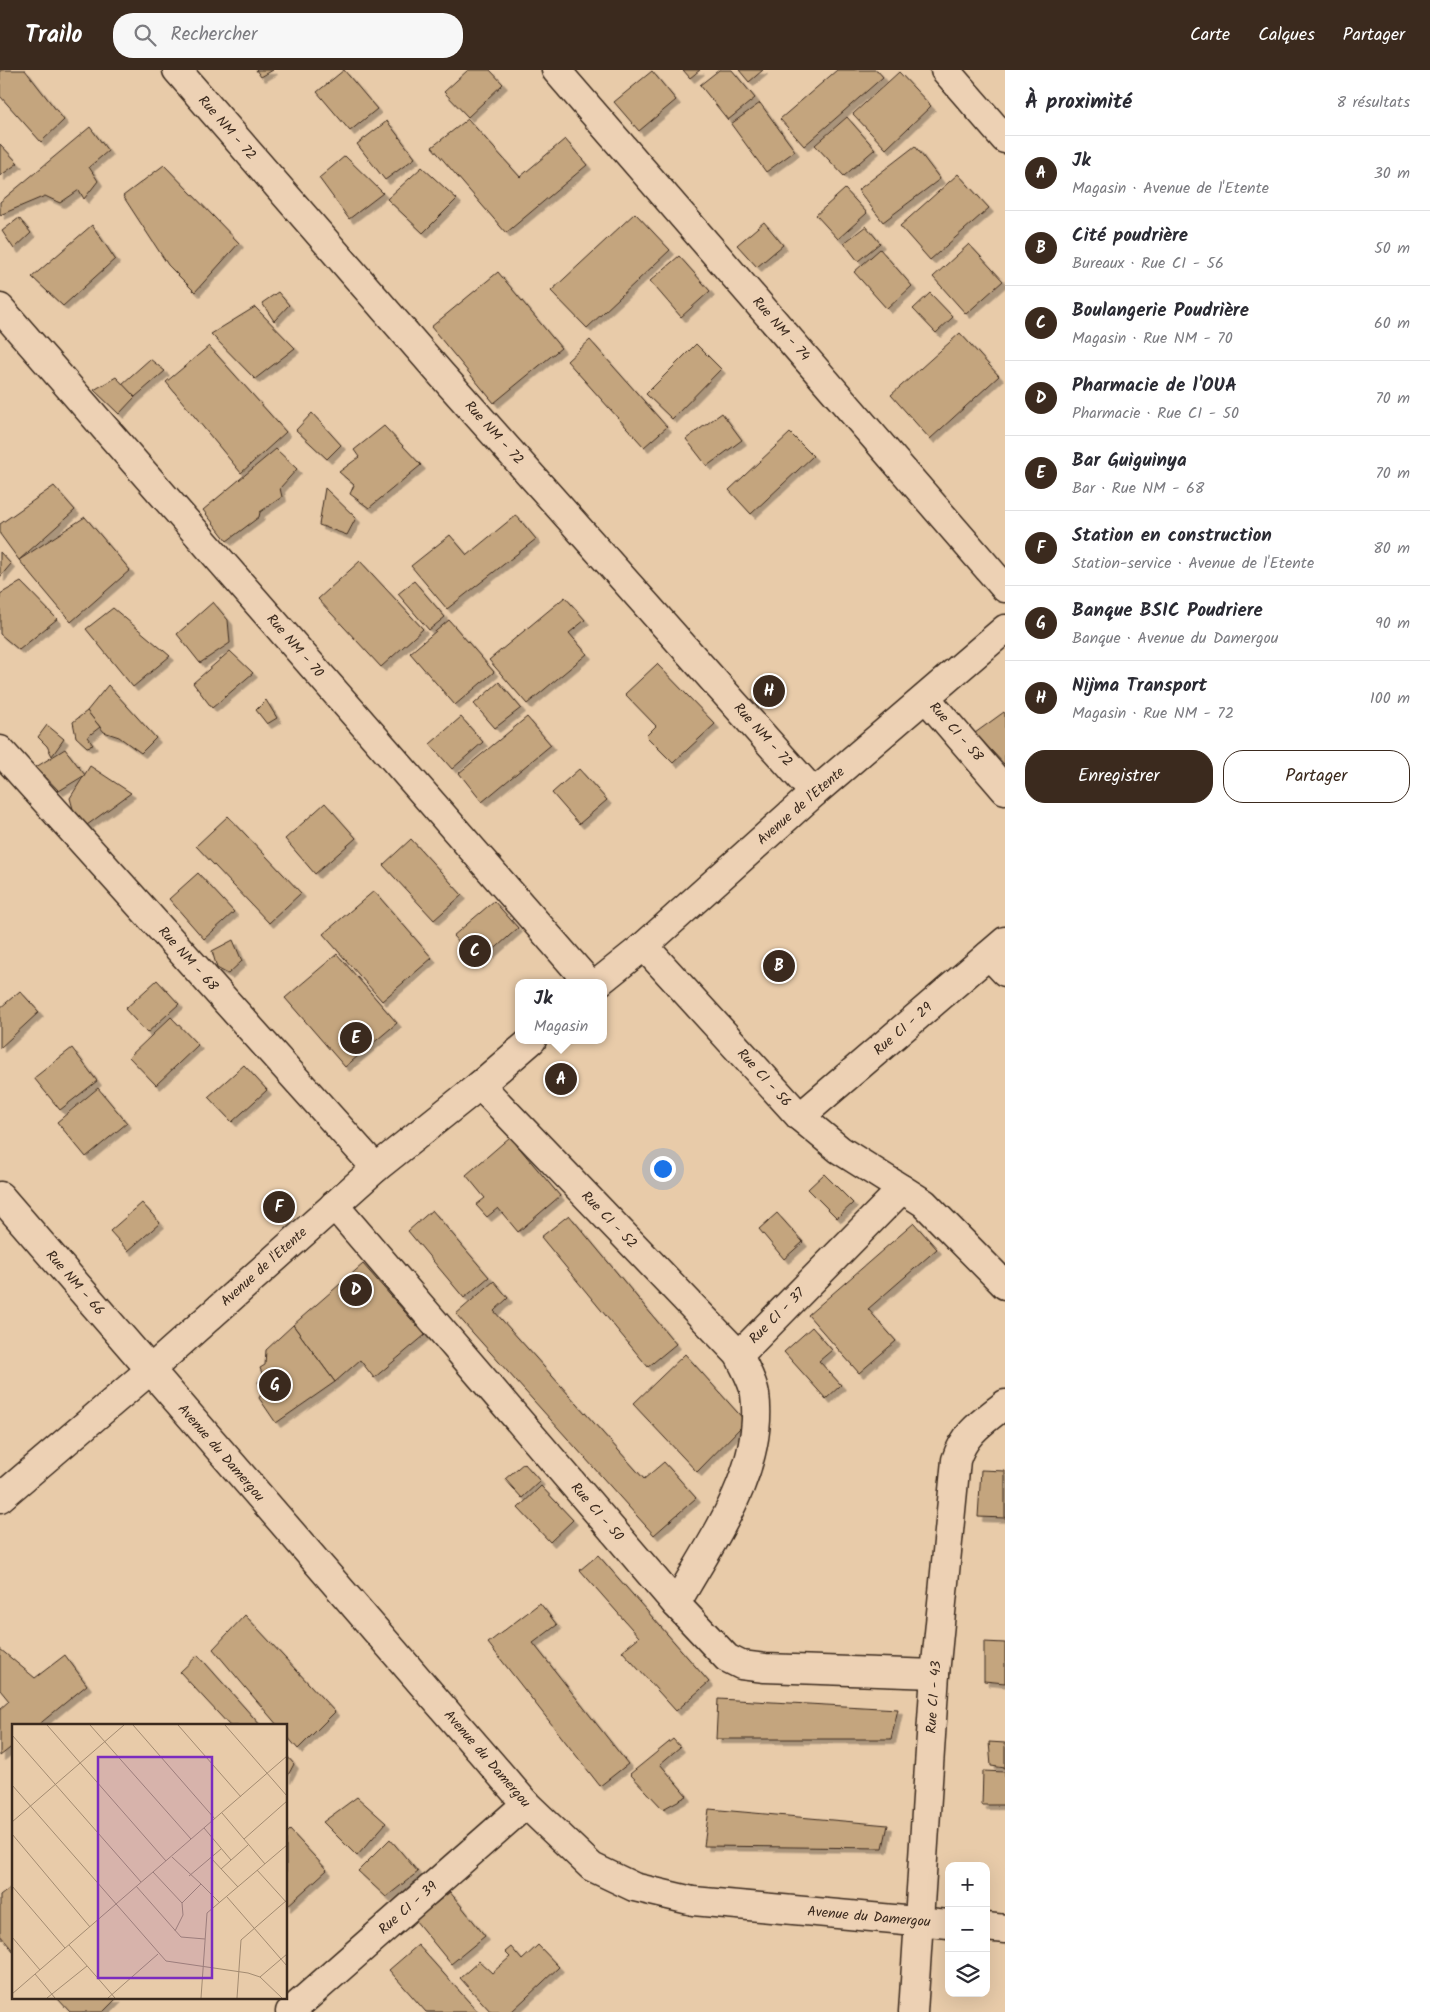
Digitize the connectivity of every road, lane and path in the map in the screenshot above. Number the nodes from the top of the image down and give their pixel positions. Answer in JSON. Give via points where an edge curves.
{"nodes":[{"id":1,"x":177,"y":70,"type":"edge"},
{"id":2,"x":556,"y":70,"type":"edge"},
{"id":3,"x":945,"y":70,"type":"edge"},
{"id":4,"x":1005,"y":139,"type":"edge"},
{"id":5,"x":0,"y":308,"type":"edge"},
{"id":6,"x":1005,"y":588,"type":"edge"},
{"id":7,"x":1005,"y":629,"type":"edge"},
{"id":8,"x":926,"y":698,"type":"junction"},
{"id":9,"x":0,"y":750,"type":"edge"},
{"id":10,"x":1005,"y":790,"type":"edge"},
{"id":11,"x":814,"y":793,"type":"junction"},
{"id":12,"x":644,"y":946,"type":"junction"},
{"id":13,"x":1000,"y":956,"type":"edge"},
{"id":14,"x":586,"y":979,"type":"edge"},
{"id":15,"x":603,"y":979,"type":"edge"},
{"id":16,"x":527,"y":1044,"type":"edge"},
{"id":17,"x":480,"y":1085,"type":"junction"},
{"id":18,"x":800,"y":1117,"type":"junction"},
{"id":19,"x":376,"y":1168,"type":"junction"},
{"id":20,"x":0,"y":1196,"type":"edge"},
{"id":21,"x":913,"y":1196,"type":"junction"},
{"id":22,"x":334,"y":1205,"type":"junction"},
{"id":23,"x":1005,"y":1285,"type":"edge"},
{"id":24,"x":739,"y":1355,"type":"junction"},
{"id":25,"x":149,"y":1370,"type":"junction"},
{"id":26,"x":1005,"y":1404,"type":"edge"},
{"id":27,"x":0,"y":1498,"type":"edge"},
{"id":28,"x":676,"y":1604,"type":"junction"},
{"id":29,"x":935,"y":1674,"type":"junction"},
{"id":30,"x":526,"y":1804,"type":"junction"},
{"id":31,"x":919,"y":1922,"type":"junction"},
{"id":32,"x":945,"y":1924,"type":"edge"},
{"id":33,"x":990,"y":1927,"type":"edge"},
{"id":34,"x":1005,"y":1929,"type":"edge"},
{"id":35,"x":290,"y":2012,"type":"edge"},
{"id":36,"x":913,"y":2012,"type":"edge"}],
"edges":[{"from":1,"to":11,"type":"street","name":"Rue NM - 72","via":[[440,373]]},
{"from":2,"to":6,"type":"street","name":"Rue NM - 74"},
{"from":3,"to":4,"type":"street"},
{"from":5,"to":14,"type":"street","name":"Rue NM - 70"},
{"from":7,"to":8,"type":"street","name":"Avenue de l'Etente"},
{"from":8,"to":10,"type":"street","name":"Rue CI - 58"},
{"from":8,"to":11,"type":"street","name":"Avenue de l'Etente"},
{"from":9,"to":19,"type":"street","name":"Rue NM - 68"},
{"from":11,"to":12,"type":"street","name":"Avenue de l'Etente"},
{"from":12,"to":15,"type":"street","name":"Avenue de l'Etente"},
{"from":12,"to":18,"type":"street","name":"Rue CI - 56"},
{"from":13,"to":18,"type":"street","name":"Rue CI - 29"},
{"from":16,"to":17,"type":"street","name":"Avenue de l'Etente"},
{"from":17,"to":19,"type":"street","name":"Avenue de l'Etente"},
{"from":17,"to":24,"type":"street","name":"Rue CI - 52"},
{"from":18,"to":21,"type":"street","name":"Rue CI - 56","via":[[840,1150]]},
{"from":19,"to":22,"type":"street","name":"Avenue de l'Etente"},
{"from":20,"to":25,"type":"street","name":"Rue NM - 66"},
{"from":21,"to":23,"type":"street","name":"Rue CI - 56"},
{"from":21,"to":24,"type":"street","name":"Rue CI - 37"},
{"from":22,"to":25,"type":"street","name":"Avenue de l'Etente"},
{"from":22,"to":28,"type":"street","name":"Rue CI - 50"},
{"from":24,"to":28,"type":"street","name":"Rue CI - 37","via":[[755,1392],[756,1422],[749,1457],[728,1516]]},
{"from":25,"to":27,"type":"street","name":"Avenue de l'Etente"},
{"from":25,"to":30,"type":"street","name":"Avenue du Damergou"},
{"from":26,"to":29,"type":"street","name":"Rue CI - 43","via":[[970,1433],[961,1444],[956,1460]]},
{"from":28,"to":29,"type":"street","name":"Rue CI - 50","via":[[727,1658],[741,1665]]},
{"from":29,"to":31,"type":"street","name":"Rue CI - 43"},
{"from":30,"to":31,"type":"street","name":"Avenue du Damergou","via":[[592,1867],[634,1887],[692,1901]]},
{"from":30,"to":35,"type":"street","name":"Rue CI - 39"},
{"from":31,"to":32,"type":"street","name":"Avenue du Damergou"},
{"from":31,"to":36,"type":"street","name":"Rue CI - 43"},
{"from":33,"to":34,"type":"street"}]}
